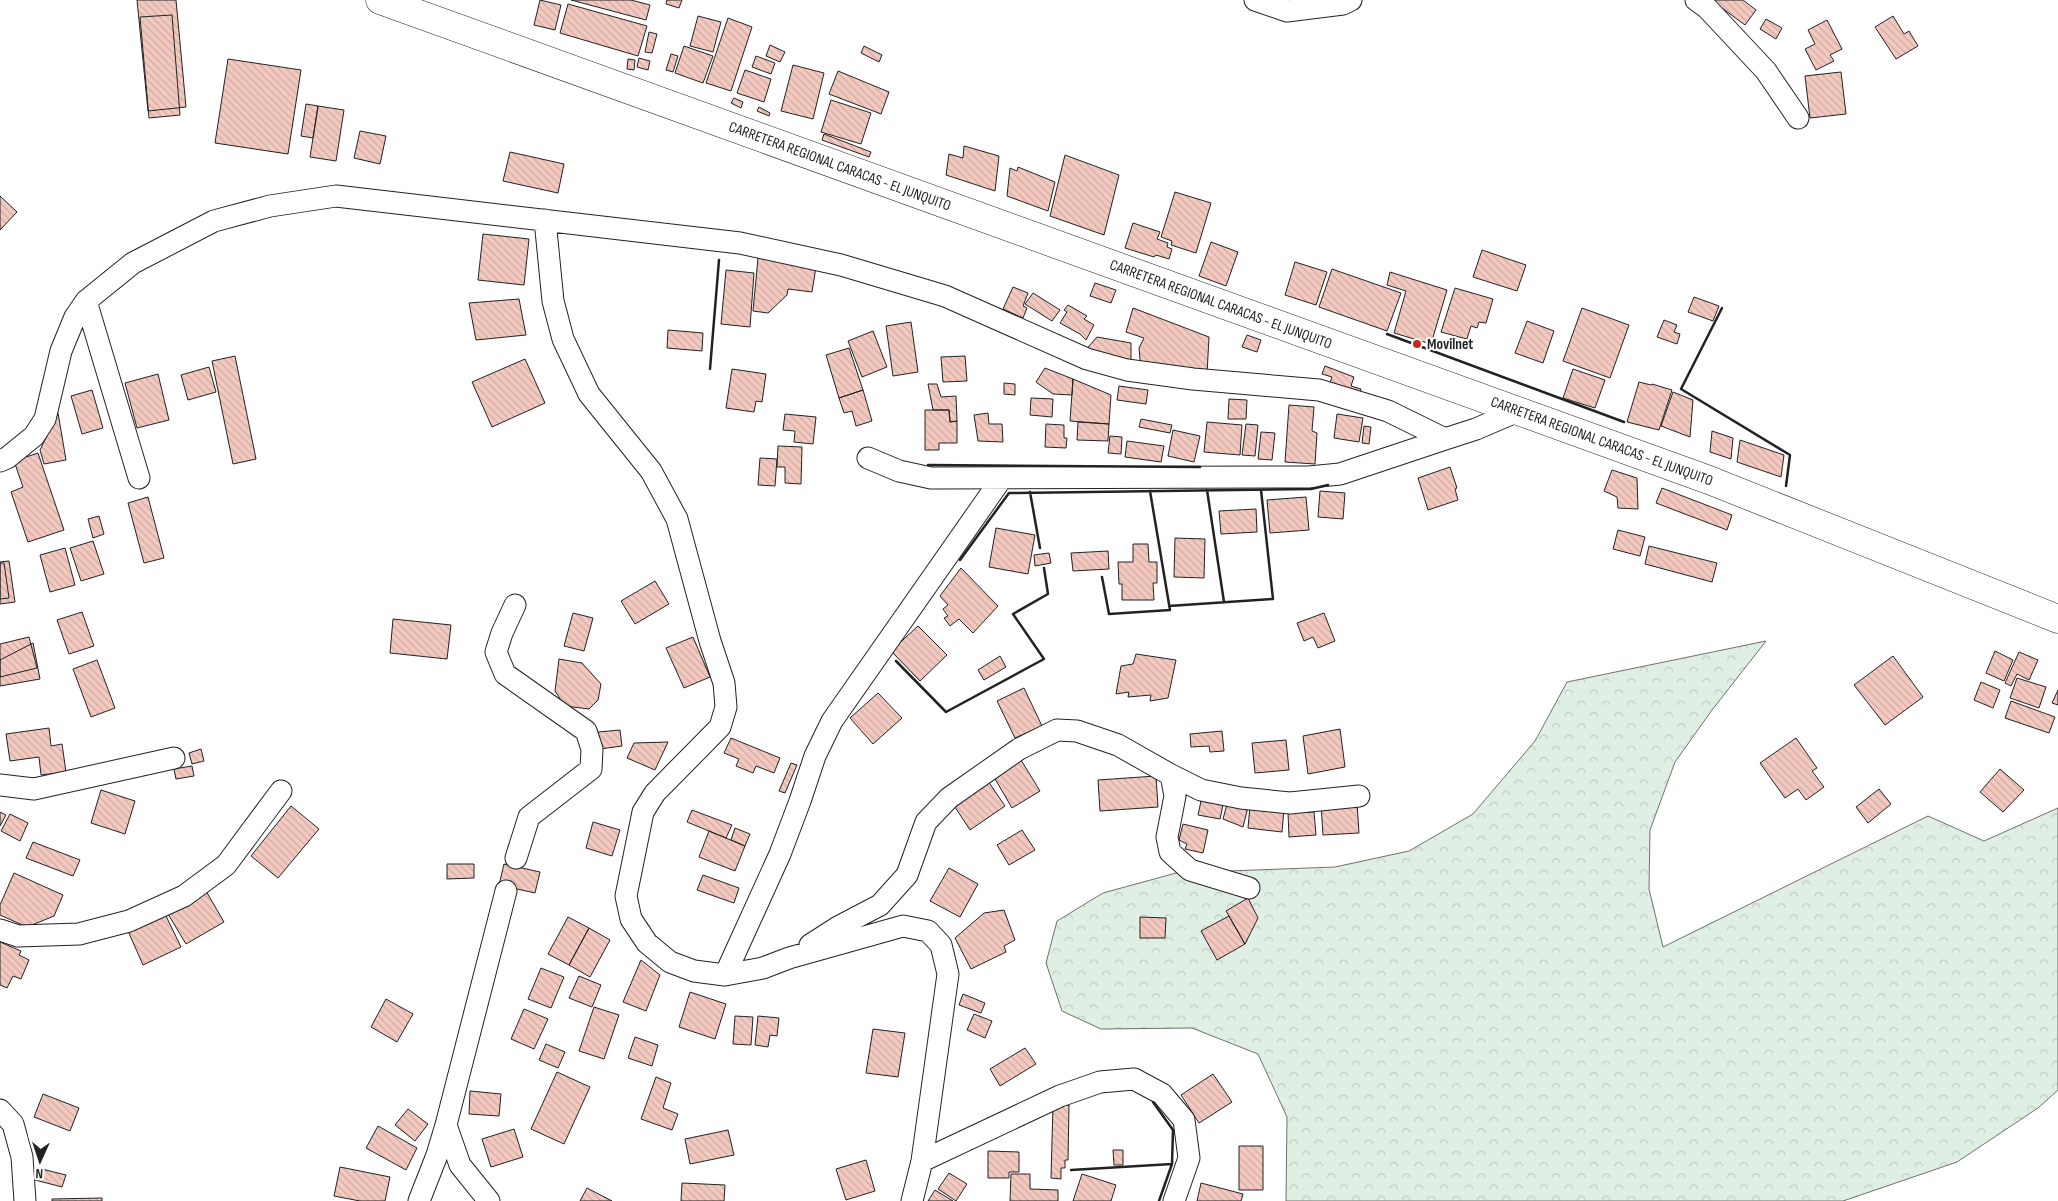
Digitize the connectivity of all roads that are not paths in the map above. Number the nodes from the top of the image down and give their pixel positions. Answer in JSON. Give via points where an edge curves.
{"nodes":[{"id":1,"x":380,"y":0,"type":"edge"},
{"id":2,"x":1255,"y":0,"type":"edge"},
{"id":3,"x":1351,"y":0,"type":"edge"},
{"id":4,"x":1696,"y":0,"type":"edge"},
{"id":5,"x":1798,"y":118,"type":"dead end"},
{"id":6,"x":545,"y":220,"type":"junction"},
{"id":7,"x":86,"y":301,"type":"junction"},
{"id":8,"x":1518,"y":411,"type":"junction"},
{"id":9,"x":1444,"y":439,"type":"junction"},
{"id":10,"x":868,"y":458,"type":"dead end"},
{"id":11,"x":0,"y":461,"type":"edge"},
{"id":12,"x":140,"y":478,"type":"dead end"},
{"id":13,"x":1002,"y":478,"type":"junction"},
{"id":14,"x":515,"y":605,"type":"dead end"},
{"id":15,"x":2058,"y":619,"type":"edge"},
{"id":16,"x":174,"y":758,"type":"dead end"},
{"id":17,"x":1171,"y":775,"type":"junction"},
{"id":18,"x":0,"y":785,"type":"edge"},
{"id":19,"x":281,"y":791,"type":"dead end"},
{"id":20,"x":1359,"y":796,"type":"dead end"},
{"id":21,"x":516,"y":858,"type":"dead end"},
{"id":22,"x":1249,"y":888,"type":"dead end"},
{"id":23,"x":506,"y":892,"type":"dead end"},
{"id":24,"x":0,"y":930,"type":"edge"},
{"id":25,"x":789,"y":958,"type":"junction"},
{"id":26,"x":725,"y":975,"type":"junction"},
{"id":27,"x":0,"y":1110,"type":"edge"},
{"id":28,"x":446,"y":1125,"type":"junction"},
{"id":29,"x":922,"y":1161,"type":"junction"},
{"id":30,"x":25,"y":1201,"type":"edge"},
{"id":31,"x":419,"y":1201,"type":"edge"},
{"id":32,"x":489,"y":1201,"type":"edge"},
{"id":33,"x":912,"y":1201,"type":"edge"},
{"id":34,"x":1174,"y":1201,"type":"edge"}],
"edges":[{"from":1,"to":8,"type":"main road","name":"CARRETERA REGIONAL CARACAS - EL JUNQUITO"},
{"from":2,"to":3,"type":"street","via":[[1287,11]]},
{"from":4,"to":5,"type":"street","via":[[1766,71]]},
{"from":6,"to":7,"type":"street","via":[[336,196],[270,206],[206,225],[133,263]]},
{"from":6,"to":9,"type":"street","via":[[740,243],[841,265],[945,296],[1087,359],[1127,370],[1194,379],[1319,390],[1388,411]]},
{"from":6,"to":26,"type":"street","via":[[553,301],[563,339],[589,394],[651,471],[677,519],[724,683],[726,707],[720,727],[654,793],[643,812],[626,896],[631,919],[647,943],[670,962],[694,971]]},
{"from":7,"to":11,"type":"street","via":[[75,317],[62,352],[45,419],[34,436]]},
{"from":7,"to":12,"type":"street"},
{"from":8,"to":9,"type":"street"},
{"from":8,"to":15,"type":"main road","name":"CARRETERA REGIONAL CARACAS - EL JUNQUITO","via":[[1709,480]]},
{"from":9,"to":13,"type":"street","via":[[1340,474],[1309,477]]},
{"from":10,"to":13,"type":"street","via":[[899,471],[931,478]]},
{"from":13,"to":26,"type":"street","via":[[832,721],[815,756],[780,854]]},
{"from":14,"to":21,"type":"street","via":[[496,652],[505,674],[586,731],[592,749],[591,769],[529,817]]},
{"from":16,"to":18,"type":"street","via":[[34,789]]},
{"from":17,"to":20,"type":"street","via":[[1201,790],[1241,798],[1290,803]]},
{"from":17,"to":22,"type":"street","via":[[1175,796],[1167,837],[1170,852],[1190,870]]},
{"from":17,"to":25,"type":"street","via":[[1118,745],[1077,731],[1057,730],[1019,749],[948,798],[926,822],[906,875],[880,905]]},
{"from":19,"to":24,"type":"street","via":[[226,865],[184,896],[129,921],[80,934],[18,936]]},
{"from":23,"to":28,"type":"street"},
{"from":25,"to":26,"type":"street","via":[[763,968]]},
{"from":25,"to":29,"type":"street","via":[[903,926],[928,932],[941,945],[948,974]]},
{"from":27,"to":30,"type":"street","via":[[13,1124],[22,1156]]},
{"from":28,"to":31,"type":"street"},
{"from":28,"to":32,"type":"street","via":[[460,1165]]},
{"from":29,"to":33,"type":"street"},
{"from":29,"to":34,"type":"street","via":[[1060,1096],[1100,1082],[1134,1079],[1162,1094],[1184,1120],[1189,1158]]}]}
